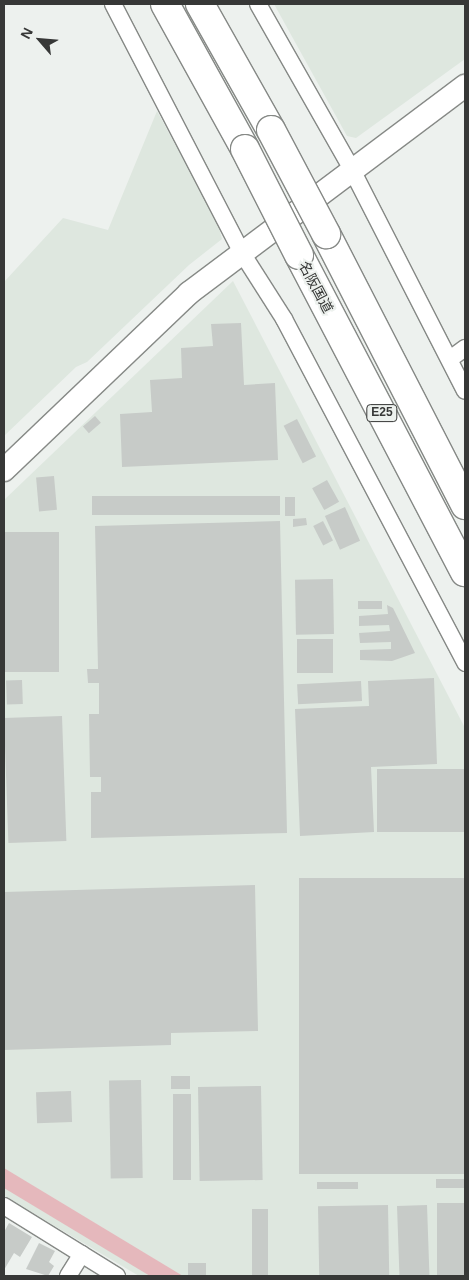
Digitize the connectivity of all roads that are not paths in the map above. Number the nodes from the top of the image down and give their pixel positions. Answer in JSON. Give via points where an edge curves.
{"nodes":[{"id":1,"x":113,"y":4,"type":"edge"},
{"id":2,"x":165,"y":4,"type":"edge"},
{"id":3,"x":200,"y":4,"type":"edge"},
{"id":4,"x":258,"y":4,"type":"edge"},
{"id":5,"x":465,"y":86,"type":"edge"},
{"id":6,"x":351,"y":168,"type":"junction"},
{"id":7,"x":242,"y":253,"type":"junction"},
{"id":8,"x":465,"y":348,"type":"edge"},
{"id":9,"x":450,"y":359,"type":"junction"},
{"id":10,"x":465,"y":391,"type":"edge"},
{"id":11,"x":4,"y":470,"type":"edge"},
{"id":12,"x":465,"y":505,"type":"edge"},
{"id":13,"x":465,"y":572,"type":"edge"},
{"id":14,"x":465,"y":663,"type":"edge"},
{"id":15,"x":4,"y":1206,"type":"edge"},
{"id":16,"x":82,"y":1254,"type":"junction"},
{"id":17,"x":68,"y":1276,"type":"edge"},
{"id":18,"x":118,"y":1276,"type":"edge"}],
"edges":[{"from":1,"to":7,"type":"street"},
{"from":2,"to":13,"type":"highway","name":"名阪国道","number":"E25","bridge":true,"via":[[245,149]]},
{"from":3,"to":12,"type":"highway","number":"E25","bridge":true,"via":[[271,130]]},
{"from":4,"to":6,"type":"street"},
{"from":5,"to":6,"type":"street"},
{"from":6,"to":7,"type":"street"},
{"from":6,"to":9,"type":"street"},
{"from":7,"to":11,"type":"street","via":[[189,293]]},
{"from":7,"to":14,"type":"street","via":[[284,319]]},
{"from":8,"to":9,"type":"street"},
{"from":9,"to":10,"type":"street"},
{"from":15,"to":16,"type":"street"},
{"from":16,"to":17,"type":"street"},
{"from":16,"to":18,"type":"street"}]}
